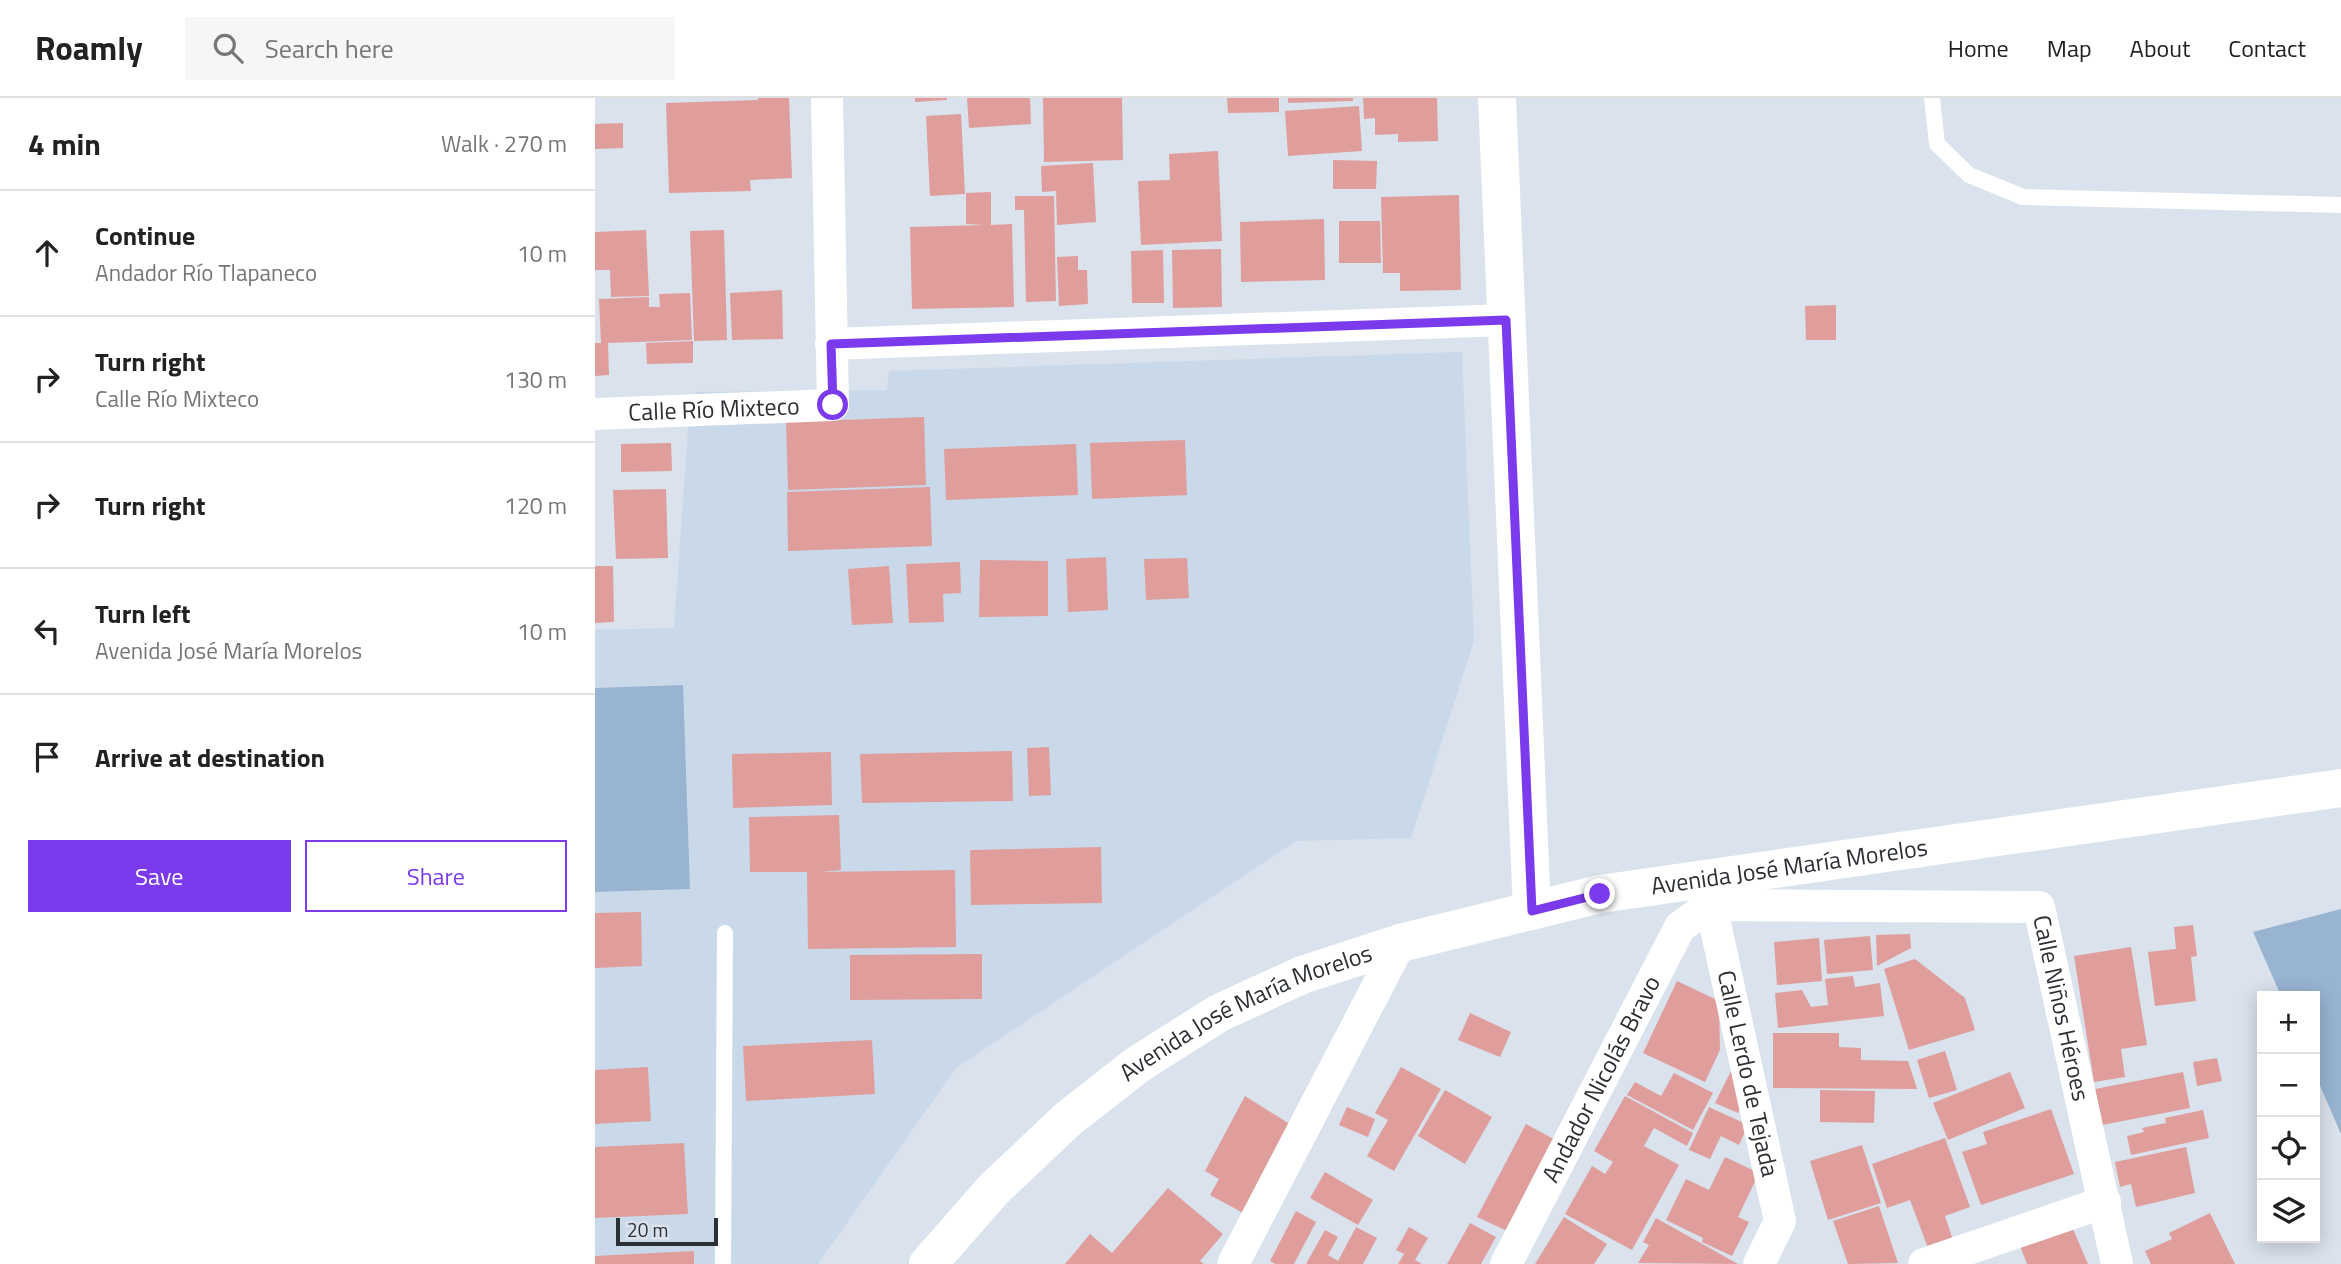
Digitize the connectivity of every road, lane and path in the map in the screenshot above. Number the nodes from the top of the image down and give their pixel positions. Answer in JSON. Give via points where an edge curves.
{"nodes":[{"id":1,"x":827,"y":98,"type":"edge"},
{"id":2,"x":1496,"y":98,"type":"edge"},
{"id":3,"x":1932,"y":98,"type":"edge"},
{"id":4,"x":2341,"y":205,"type":"edge"},
{"id":5,"x":1506,"y":320,"type":"junction"},
{"id":6,"x":831,"y":344,"type":"junction"},
{"id":7,"x":595,"y":414,"type":"edge"},
{"id":8,"x":2341,"y":788,"type":"edge"},
{"id":9,"x":1708,"y":892,"type":"junction"},
{"id":10,"x":1532,"y":911,"type":"junction"},
{"id":11,"x":725,"y":933,"type":"dead end"},
{"id":12,"x":1399,"y":943,"type":"junction"},
{"id":13,"x":2105,"y":1202,"type":"junction"},
{"id":14,"x":1235,"y":1263,"type":"edge"},
{"id":15,"x":723,"y":1264,"type":"edge"},
{"id":16,"x":928,"y":1264,"type":"edge"},
{"id":17,"x":1506,"y":1264,"type":"edge"},
{"id":18,"x":1759,"y":1264,"type":"edge"},
{"id":19,"x":1924,"y":1264,"type":"edge"},
{"id":20,"x":2117,"y":1264,"type":"edge"}],
"edges":[{"from":1,"to":6,"type":"street"},
{"from":2,"to":5,"type":"main road"},
{"from":3,"to":4,"type":"lane","via":[[1937,144],[1969,175],[2023,197]]},
{"from":5,"to":6,"type":"street"},
{"from":5,"to":10,"type":"main road"},
{"from":6,"to":7,"type":"street","name":"Calle Río Mixteco","via":[[833,405]]},
{"from":8,"to":9,"type":"main road","name":"Avenida José María Morelos"},
{"from":9,"to":10,"type":"main road","name":"Avenida José María Morelos","via":[[1600,894]]},
{"from":9,"to":13,"type":"street","name":"Calle Niños Héroes","via":[[2039,907]]},
{"from":9,"to":17,"type":"street","name":"Andador Nicolás Bravo","via":[[1680,927]]},
{"from":9,"to":18,"type":"street","name":"Calle Lerdo de Tejada","via":[[1780,1221]]},
{"from":10,"to":12,"type":"main road","name":"Avenida José María Morelos"},
{"from":11,"to":15,"type":"lane"},
{"from":12,"to":14,"type":"street"},
{"from":12,"to":16,"type":"main road","name":"Avenida José María Morelos","via":[[1290,981],[1219,1013],[1137,1065],[1067,1119],[994,1189]]},
{"from":13,"to":19,"type":"street"},
{"from":13,"to":20,"type":"street","name":"Calle Niños Héroes"}]}
